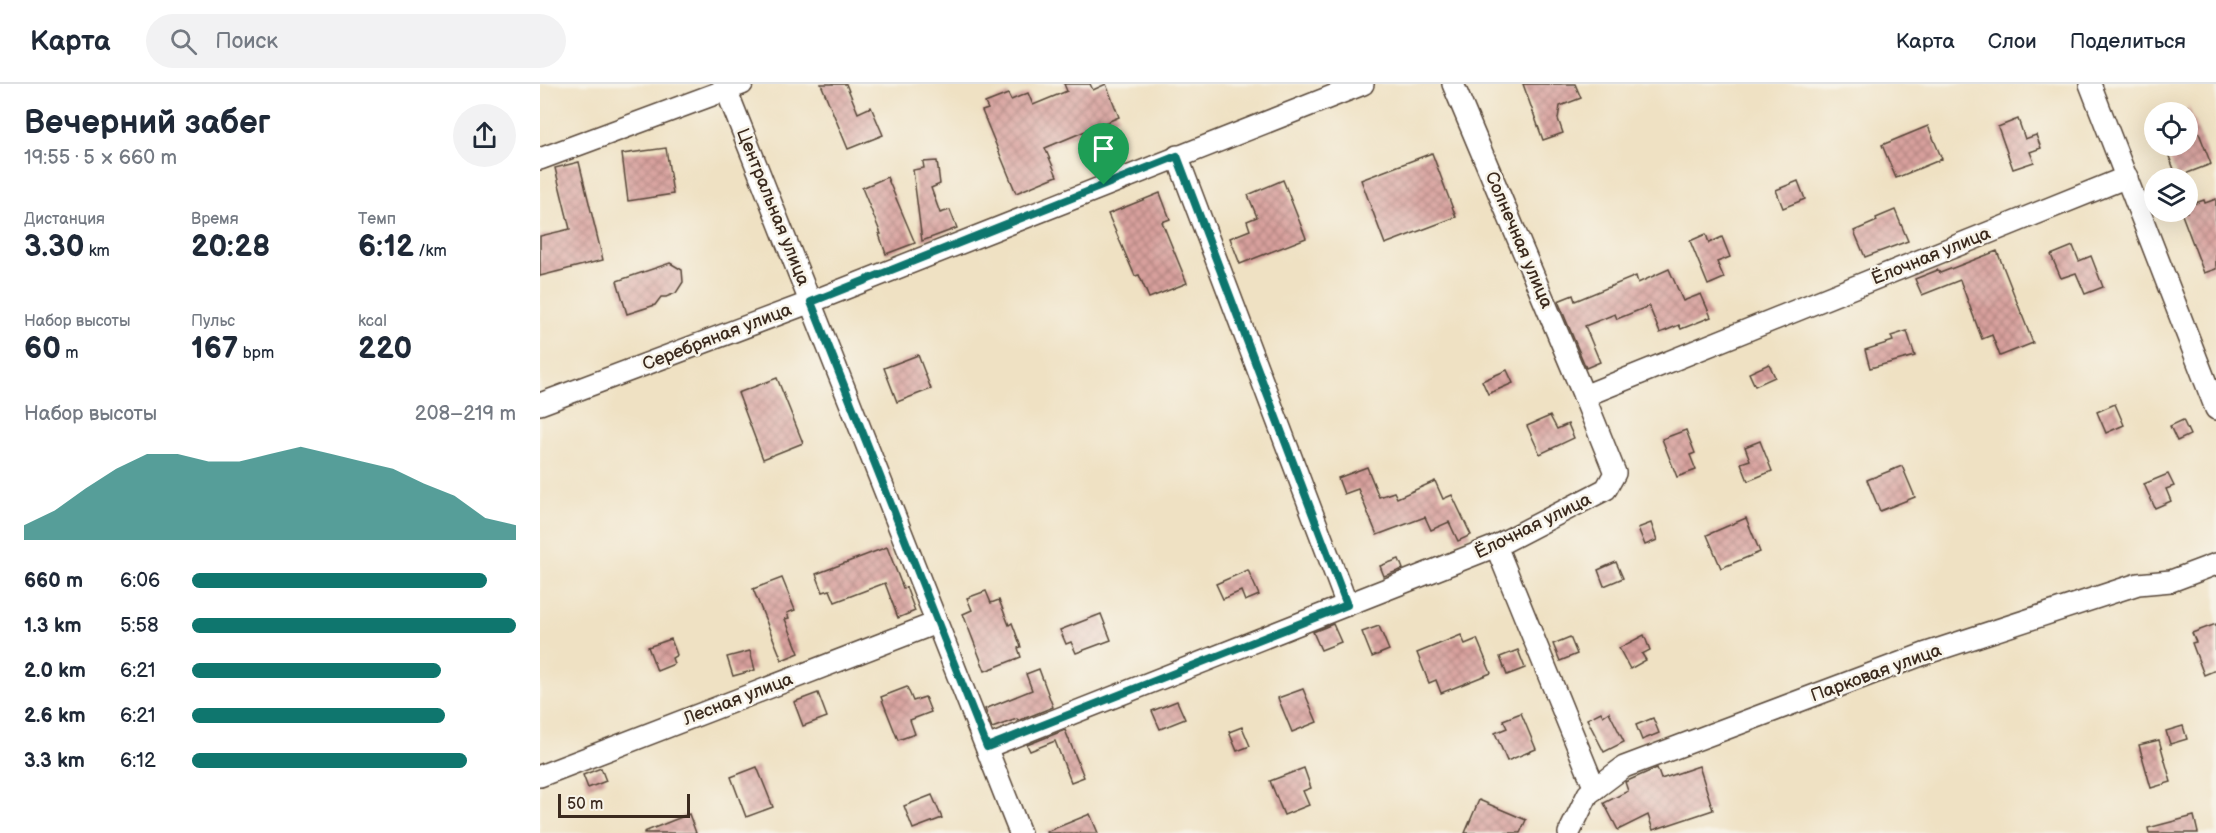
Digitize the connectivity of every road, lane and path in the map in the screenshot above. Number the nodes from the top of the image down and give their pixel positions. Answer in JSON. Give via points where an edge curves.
{"nodes":[{"id":1,"x":1363,"y":84,"type":"edge"},
{"id":2,"x":1453,"y":84,"type":"edge"},
{"id":3,"x":2090,"y":84,"type":"edge"},
{"id":4,"x":731,"y":86,"type":"edge"},
{"id":5,"x":1177,"y":156,"type":"junction"},
{"id":6,"x":540,"y":159,"type":"edge"},
{"id":7,"x":2127,"y":177,"type":"junction"},
{"id":8,"x":811,"y":302,"type":"junction"},
{"id":9,"x":1584,"y":396,"type":"junction"},
{"id":10,"x":540,"y":404,"type":"edge"},
{"id":11,"x":2216,"y":409,"type":"edge"},
{"id":12,"x":1496,"y":546,"type":"junction"},
{"id":13,"x":2216,"y":564,"type":"edge"},
{"id":14,"x":1347,"y":605,"type":"junction"},
{"id":15,"x":936,"y":623,"type":"junction"},
{"id":16,"x":987,"y":747,"type":"junction"},
{"id":17,"x":540,"y":776,"type":"edge"},
{"id":18,"x":1595,"y":789,"type":"junction"},
{"id":19,"x":1018,"y":832,"type":"edge"},
{"id":20,"x":1569,"y":833,"type":"edge"}],
"edges":[{"from":1,"to":5,"type":"street","name":"Серебряная улица"},
{"from":2,"to":9,"type":"street","name":"Солнечная улица"},
{"from":3,"to":7,"type":"street"},
{"from":4,"to":6,"type":"street"},
{"from":4,"to":8,"type":"street","name":"Центральная улица"},
{"from":5,"to":8,"type":"street","name":"Серебряная улица"},
{"from":5,"to":14,"type":"street"},
{"from":7,"to":9,"type":"street","name":"Ёлочная улица"},
{"from":7,"to":11,"type":"street"},
{"from":8,"to":10,"type":"street","name":"Серебряная улица"},
{"from":8,"to":15,"type":"street","name":"Центральная улица"},
{"from":9,"to":12,"type":"street","name":"Ёлочная улица","via":[[1615,473],[1606,489]]},
{"from":12,"to":14,"type":"street","name":"Ёлочная улица"},
{"from":12,"to":18,"type":"street"},
{"from":13,"to":18,"type":"street","name":"Парковая улица","via":[[2171,581],[2138,584],[1924,654],[1624,767]]},
{"from":14,"to":16,"type":"street","name":"Ёлочная улица"},
{"from":15,"to":16,"type":"street","name":"Центральная улица"},
{"from":15,"to":17,"type":"street","name":"Лесная улица"},
{"from":16,"to":19,"type":"street","name":"Центральная улица"},
{"from":18,"to":20,"type":"street","name":"Парковая улица","via":[[1588,794]]}]}
